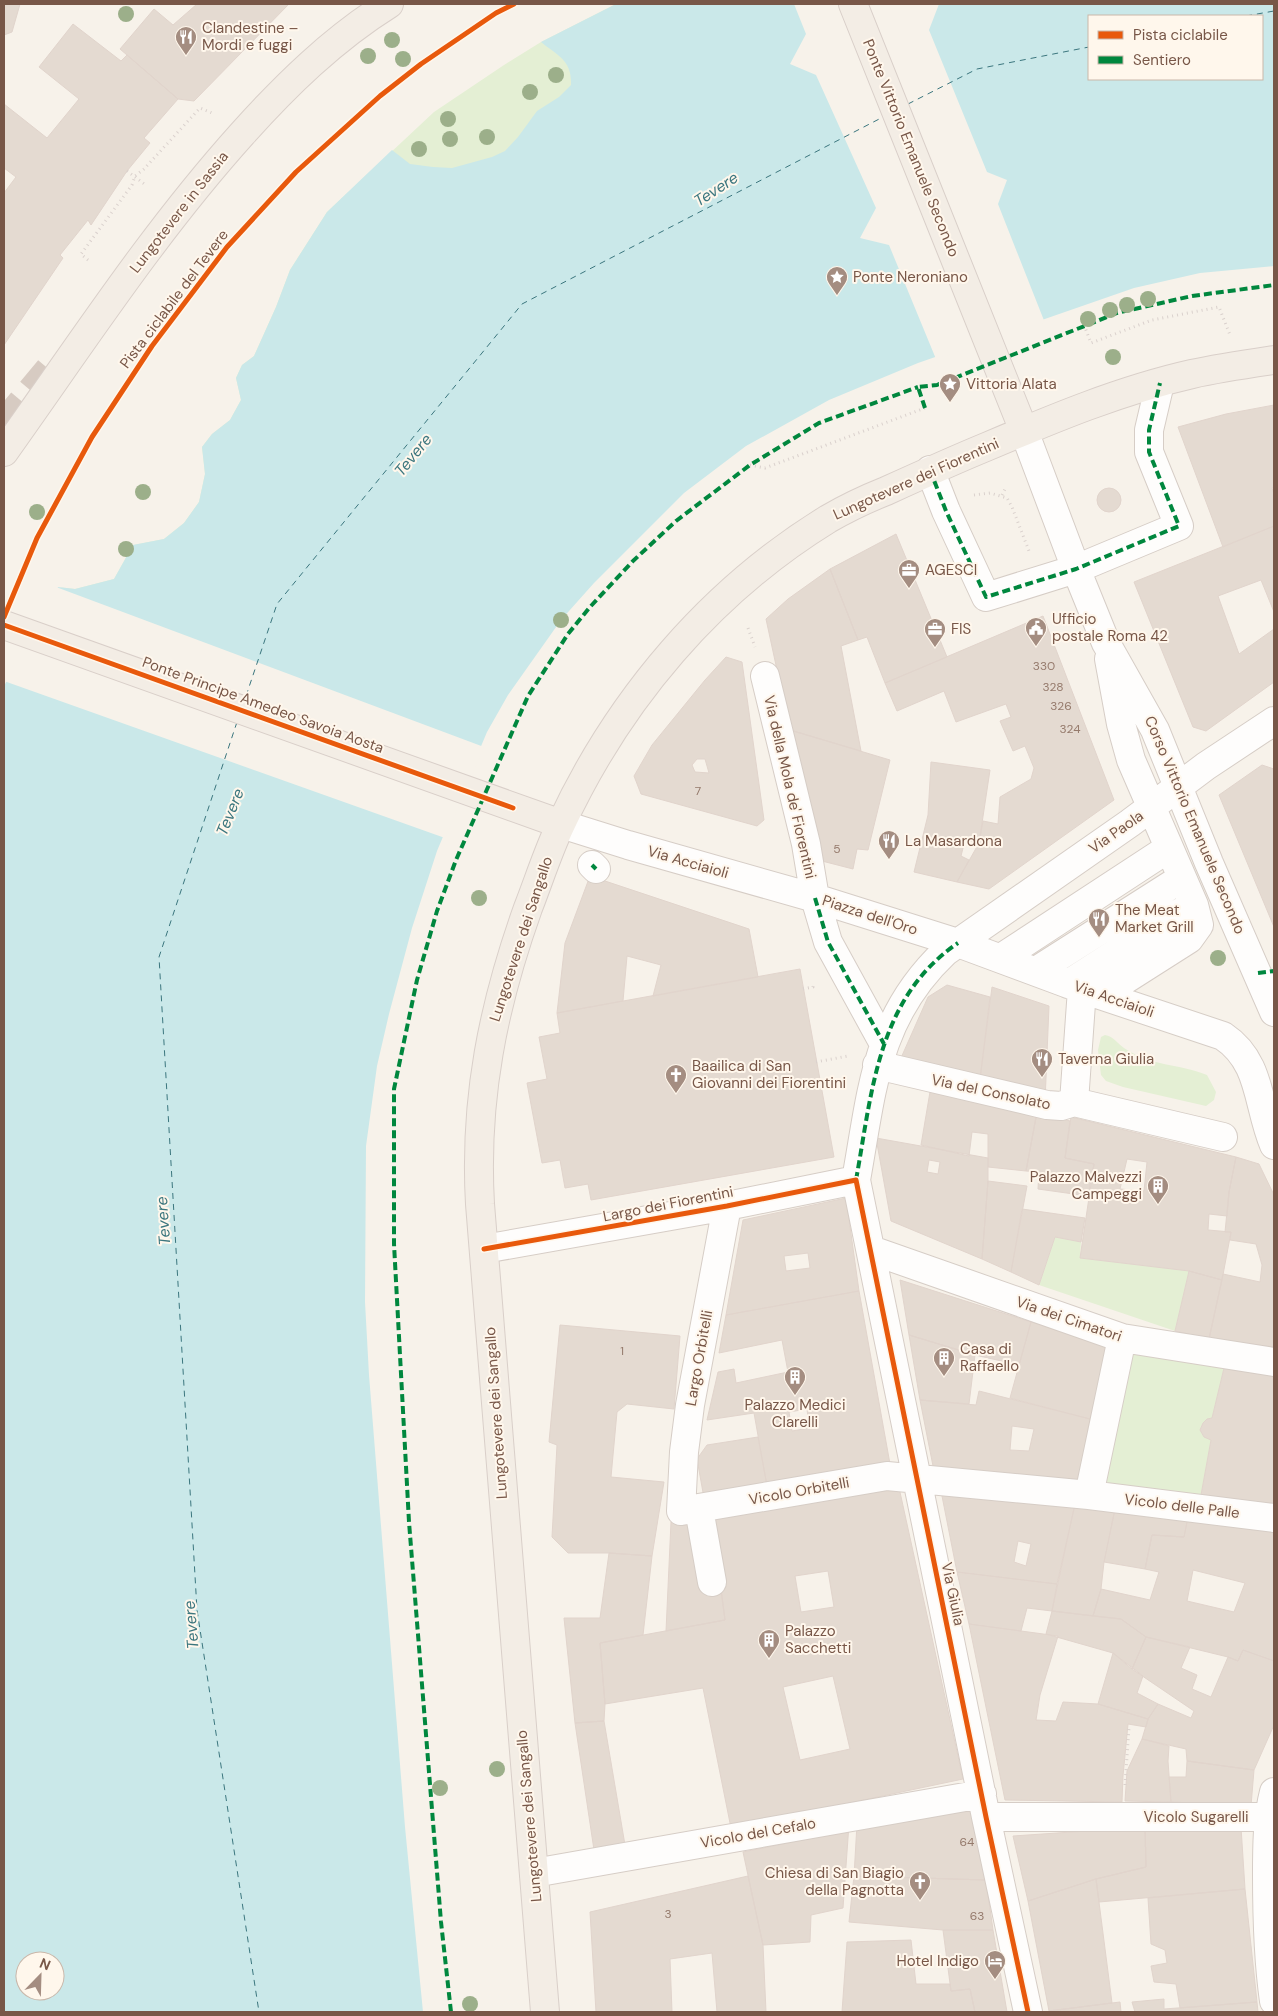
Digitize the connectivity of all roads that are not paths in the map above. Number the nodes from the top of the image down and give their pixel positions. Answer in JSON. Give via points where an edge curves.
{"nodes":[{"id":1,"x":389,"y":4,"type":"edge"},
{"id":2,"x":853,"y":4,"type":"edge"},
{"id":3,"x":1274,"y":360,"type":"edge"},
{"id":4,"x":1160,"y":382,"type":"junction"},
{"id":5,"x":1024,"y":431,"type":"junction"},
{"id":6,"x":4,"y":452,"type":"edge"},
{"id":7,"x":930,"y":470,"type":"junction"},
{"id":8,"x":1076,"y":569,"type":"junction"},
{"id":9,"x":4,"y":625,"type":"edge"},
{"id":10,"x":1106,"y":643,"type":"junction"},
{"id":11,"x":765,"y":676,"type":"dead end"},
{"id":12,"x":1274,"y":721,"type":"edge"},
{"id":13,"x":1248,"y":739,"type":"junction"},
{"id":14,"x":1274,"y":747,"type":"edge"},
{"id":15,"x":1178,"y":788,"type":"junction"},
{"id":16,"x":1151,"y":808,"type":"junction"},
{"id":17,"x":561,"y":824,"type":"junction"},
{"id":18,"x":1169,"y":848,"type":"junction"},
{"id":19,"x":1182,"y":878,"type":"junction"},
{"id":20,"x":815,"y":898,"type":"junction"},
{"id":21,"x":958,"y":943,"type":"junction"},
{"id":22,"x":1001,"y":958,"type":"junction"},
{"id":23,"x":1036,"y":971,"type":"junction"},
{"id":24,"x":1266,"y":972,"type":"edge"},
{"id":25,"x":1084,"y":989,"type":"junction"},
{"id":26,"x":1274,"y":1012,"type":"edge"},
{"id":27,"x":872,"y":1055,"type":"junction"},
{"id":28,"x":1074,"y":1102,"type":"junction"},
{"id":29,"x":1223,"y":1137,"type":"dead end"},
{"id":30,"x":1274,"y":1145,"type":"edge"},
{"id":31,"x":856,"y":1180,"type":"junction"},
{"id":32,"x":727,"y":1206,"type":"junction"},
{"id":33,"x":484,"y":1249,"type":"junction"},
{"id":34,"x":871,"y":1250,"type":"junction"},
{"id":35,"x":1122,"y":1338,"type":"junction"},
{"id":36,"x":1274,"y":1362,"type":"edge"},
{"id":37,"x":917,"y":1478,"type":"junction"},
{"id":38,"x":1089,"y":1494,"type":"junction"},
{"id":39,"x":690,"y":1510,"type":"junction"},
{"id":40,"x":1274,"y":1518,"type":"edge"},
{"id":41,"x":712,"y":1582,"type":"dead end"},
{"id":42,"x":984,"y":1806,"type":"junction"},
{"id":43,"x":1271,"y":1817,"type":"edge"},
{"id":44,"x":534,"y":1873,"type":"junction"},
{"id":45,"x":1274,"y":2001,"type":"edge"},
{"id":46,"x":546,"y":2012,"type":"edge"},
{"id":47,"x":1028,"y":2012,"type":"edge"}],
"edges":[{"from":1,"to":6,"type":"main road","name":"Lungotevere in Sassia","via":[[342,36],[271,102],[223,155],[100,314]]},
{"from":2,"to":5,"type":"main road","name":"Ponte Vittorio Emanuele Secondo"},
{"from":3,"to":4,"type":"main road","name":"Lungotevere dei Fiorentini"},
{"from":4,"to":5,"type":"main road","name":"Lungotevere dei Fiorentini"},
{"from":4,"to":8,"type":"street","via":[[1149,430],[1149,452],[1179,526]]},
{"from":5,"to":7,"type":"main road","name":"Lungotevere dei Fiorentini"},
{"from":5,"to":8,"type":"street","name":"Corso Vittorio Emanuele Secondo"},
{"from":7,"to":8,"type":"street","via":[[986,597]]},
{"from":7,"to":17,"type":"main road","name":"Lungotevere dei Fiorentini","via":[[829,519],[770,560],[705,615],[667,657],[621,718]]},
{"from":8,"to":10,"type":"street","name":"Corso Vittorio Emanuele Secondo"},
{"from":9,"to":17,"type":"main road","name":"Ponte Principe Amedeo Savoia Aosta"},
{"from":10,"to":15,"type":"street","name":"Corso Vittorio Emanuele Secondo","via":[[1144,707]]},
{"from":10,"to":16,"type":"street","name":"Corso Vittorio Emanuele Secondo","via":[[1126,743]]},
{"from":11,"to":20,"type":"street","name":"Via della Mola de' Fiorentini","via":[[806,844]]},
{"from":12,"to":13,"type":"street","name":"Via Paola"},
{"from":13,"to":14,"type":"street"},
{"from":13,"to":15,"type":"street","name":"Via Paola"},
{"from":15,"to":16,"type":"street","name":"Via Paola"},
{"from":15,"to":24,"type":"street","name":"Corso Vittorio Emanuele Secondo"},
{"from":16,"to":18,"type":"street","name":"Corso Vittorio Emanuele Secondo"},
{"from":16,"to":21,"type":"street","name":"Via Paola"},
{"from":17,"to":20,"type":"street","name":"Via Acciaioli"},
{"from":17,"to":33,"type":"main road","name":"Lungotevere dei Sangallo","via":[[518,938],[488,1048],[479,1156]]},
{"from":18,"to":19,"type":"street","name":"Corso Vittorio Emanuele Secondo"},
{"from":18,"to":22,"type":"street"},
{"from":19,"to":23,"type":"street"},
{"from":19,"to":25,"type":"street","name":"Corso Vittorio Emanuele Secondo","via":[[1194,905],[1168,919]]},
{"from":20,"to":21,"type":"street","name":"Piazza dell'Oro"},
{"from":20,"to":27,"type":"street","name":"Piazza dell'Oro","via":[[828,942]]},
{"from":21,"to":22,"type":"street","name":"Via Acciaioli"},
{"from":21,"to":27,"type":"street","via":[[931,965],[920,979]]},
{"from":22,"to":23,"type":"street","name":"Via Acciaioli"},
{"from":23,"to":25,"type":"street","name":"Via Acciaioli"},
{"from":24,"to":26,"type":"street","name":"Corso Vittorio Emanuele Secondo"},
{"from":25,"to":28,"type":"street"},
{"from":25,"to":30,"type":"street","name":"Via Acciaioli","via":[[1223,1036],[1240,1049],[1254,1074]]},
{"from":27,"to":28,"type":"street","name":"Via del Consolato","via":[[1048,1106]]},
{"from":27,"to":31,"type":"street","name":"Via Giulia"},
{"from":28,"to":29,"type":"street","name":"Via del Consolato"},
{"from":31,"to":32,"type":"street","name":"Largo dei Fiorentini"},
{"from":31,"to":34,"type":"street","name":"Via Giulia"},
{"from":32,"to":33,"type":"street","name":"Largo dei Fiorentini"},
{"from":32,"to":39,"type":"street","name":"Largo Orbitelli","via":[[684,1452]]},
{"from":33,"to":44,"type":"main road","name":"Lungotevere dei Sangallo"},
{"from":34,"to":35,"type":"street","name":"Via dei Cimatori"},
{"from":34,"to":37,"type":"street","name":"Via Giulia"},
{"from":35,"to":36,"type":"street","name":"Via dei Cimatori"},
{"from":35,"to":38,"type":"street"},
{"from":37,"to":38,"type":"street","name":"Vicolo delle Palle"},
{"from":37,"to":39,"type":"street","name":"Vicolo Orbitelli","via":[[877,1477]]},
{"from":37,"to":42,"type":"street","name":"Via Giulia"},
{"from":38,"to":40,"type":"street","name":"Vicolo delle Palle"},
{"from":39,"to":41,"type":"street","name":"Largo Orbitelli"},
{"from":42,"to":43,"type":"street","name":"Vicolo Sugarelli","via":[[1123,1817]]},
{"from":42,"to":44,"type":"street","name":"Vicolo del Cefalo"},
{"from":42,"to":47,"type":"street","name":"Via Giulia"},
{"from":43,"to":45,"type":"street","via":[[1268,1949]]},
{"from":44,"to":46,"type":"main road","name":"Lungotevere dei Sangallo"}]}
